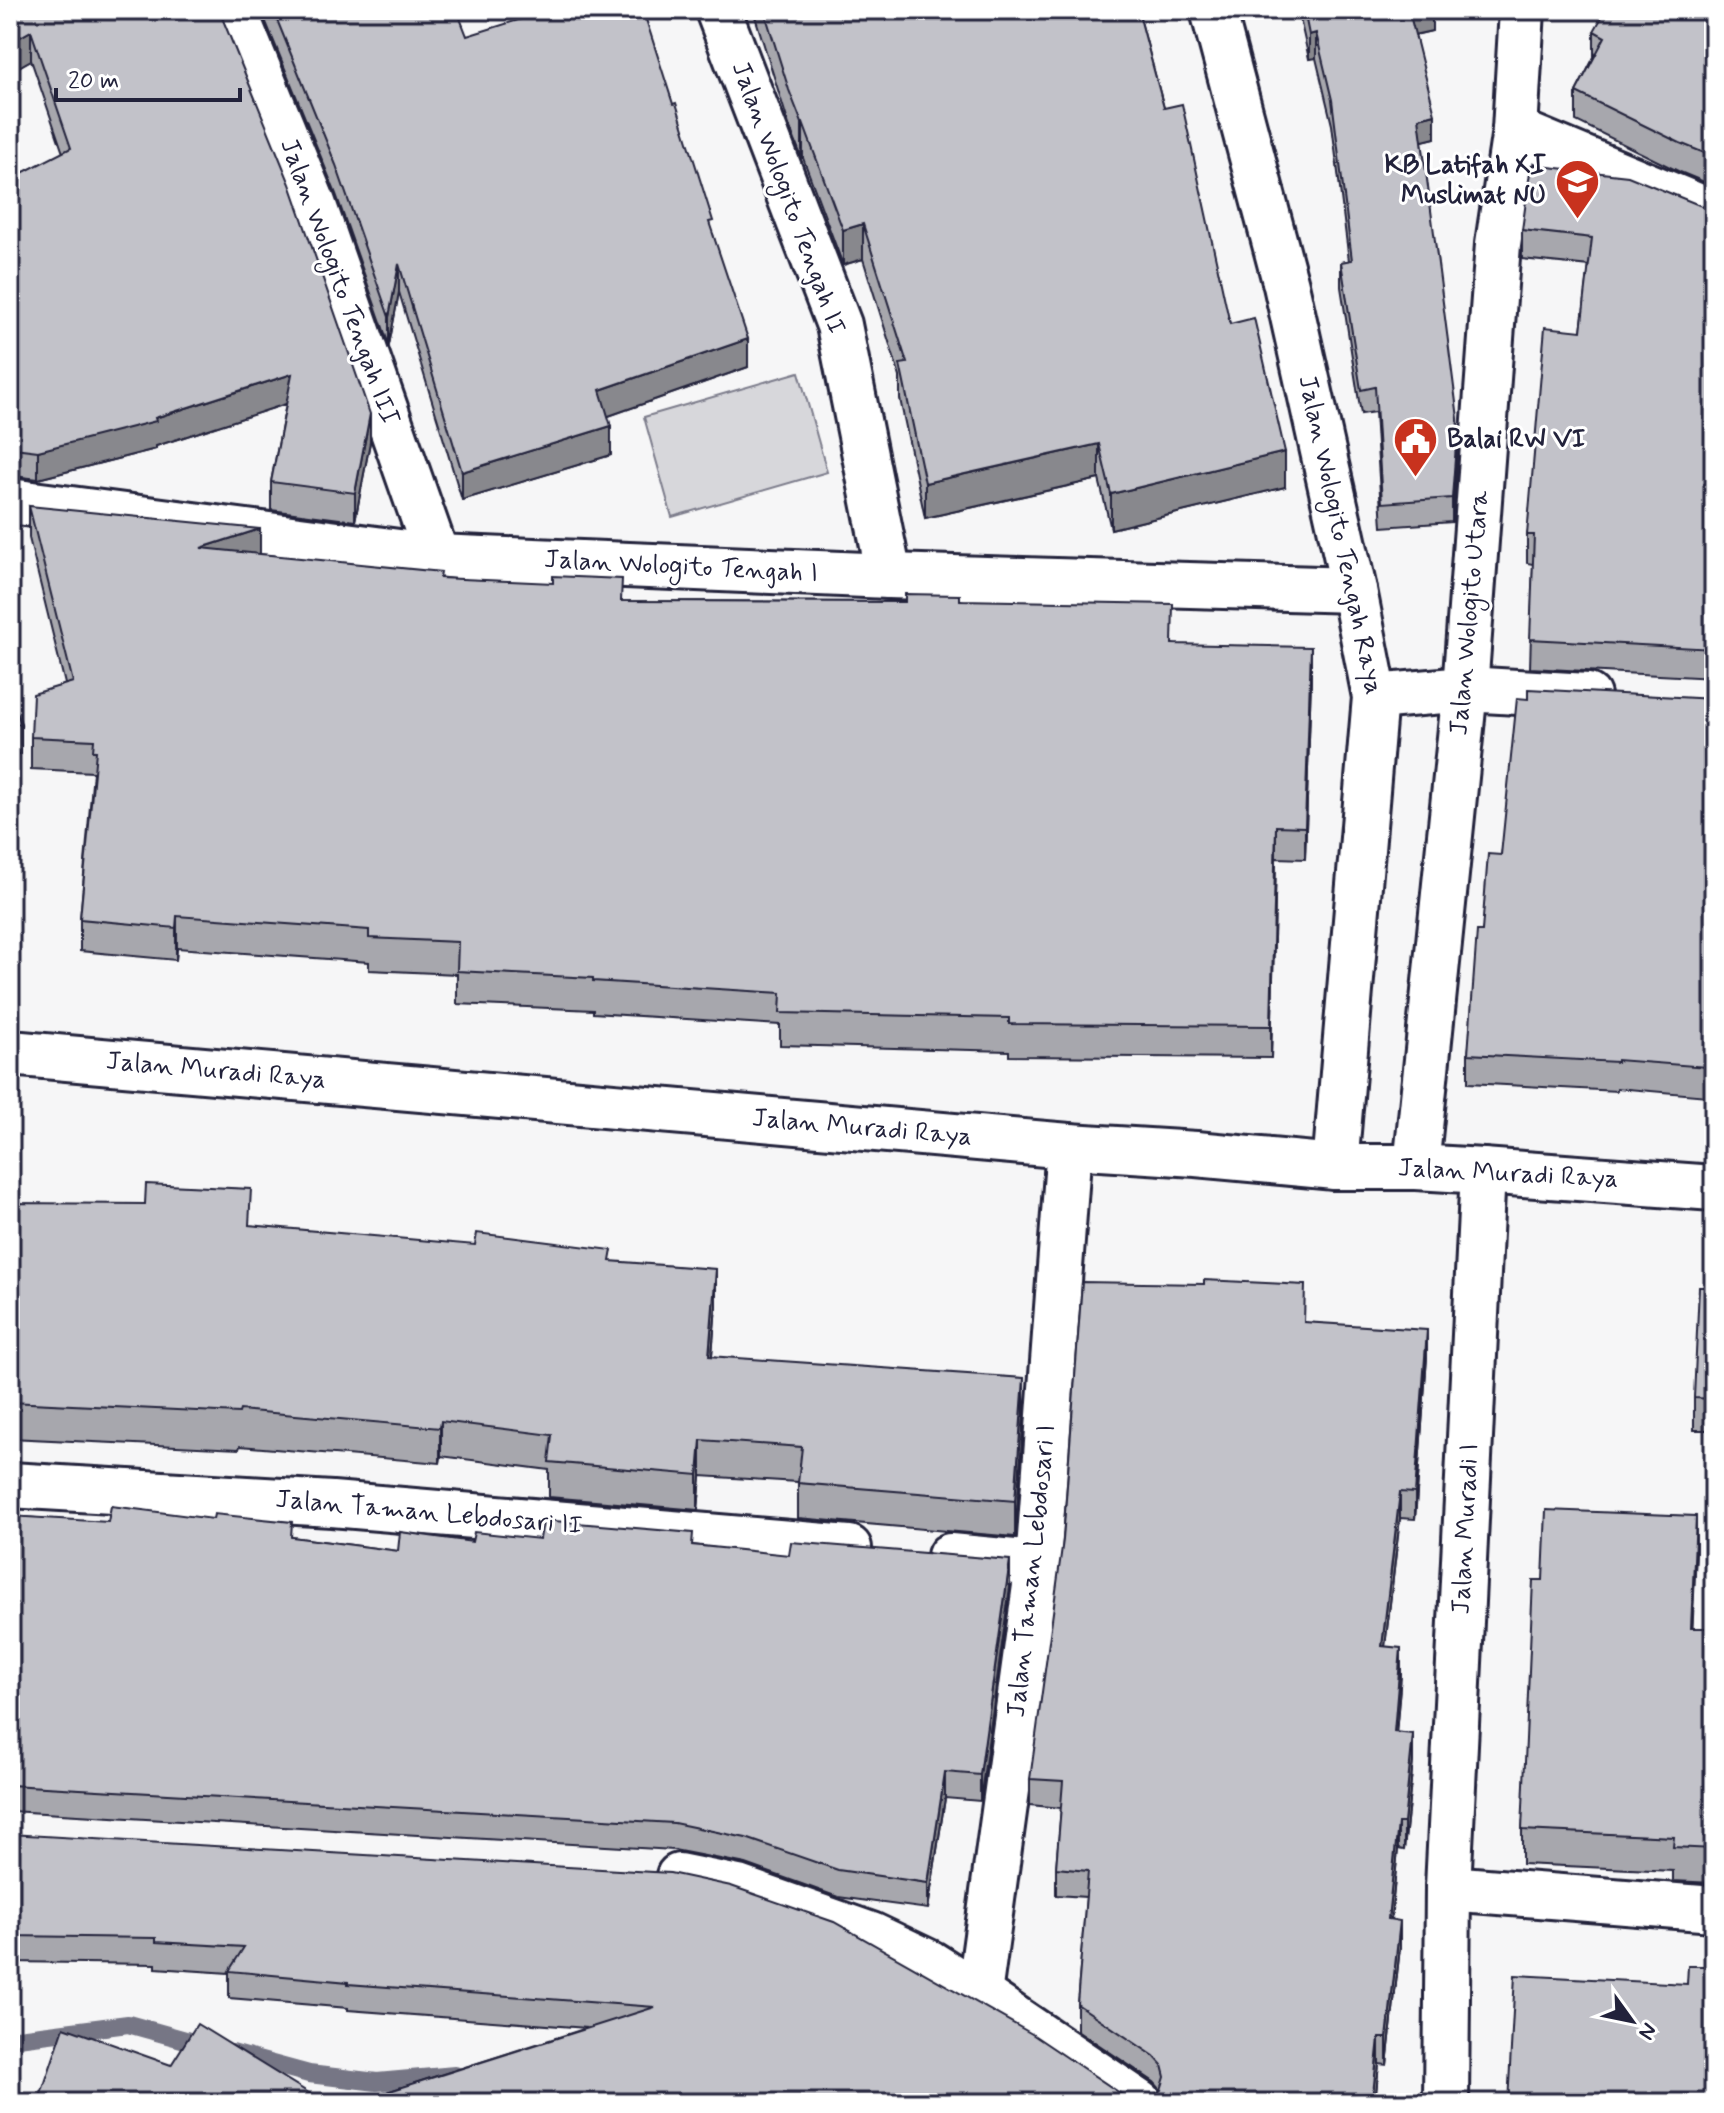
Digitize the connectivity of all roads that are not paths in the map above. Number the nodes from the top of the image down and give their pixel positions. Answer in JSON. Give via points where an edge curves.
{"nodes":[{"id":1,"x":234,"y":10,"type":"edge"},
{"id":2,"x":718,"y":10,"type":"edge"},
{"id":3,"x":1213,"y":10,"type":"edge"},
{"id":4,"x":1522,"y":10,"type":"edge"},
{"id":5,"x":1515,"y":130,"type":"junction"},
{"id":6,"x":1714,"y":213,"type":"edge"},
{"id":7,"x":10,"y":501,"type":"edge"},
{"id":8,"x":437,"y":557,"type":"junction"},
{"id":9,"x":889,"y":576,"type":"junction"},
{"id":10,"x":1354,"y":590,"type":"junction"},
{"id":11,"x":1465,"y":689,"type":"junction"},
{"id":12,"x":1375,"y":697,"type":"junction"},
{"id":13,"x":1621,"y":698,"type":"edge"},
{"id":14,"x":10,"y":1053,"type":"edge"},
{"id":15,"x":1069,"y":1146,"type":"junction"},
{"id":16,"x":1335,"y":1167,"type":"junction"},
{"id":17,"x":1416,"y":1167,"type":"junction"},
{"id":18,"x":1483,"y":1171,"type":"junction"},
{"id":19,"x":1714,"y":1188,"type":"edge"},
{"id":20,"x":10,"y":1485,"type":"edge"},
{"id":21,"x":1038,"y":1564,"type":"junction"},
{"id":22,"x":642,"y":1873,"type":"edge"},
{"id":23,"x":1448,"y":1888,"type":"junction"},
{"id":24,"x":1714,"y":1909,"type":"edge"},
{"id":25,"x":979,"y":1994,"type":"junction"},
{"id":26,"x":1140,"y":2103,"type":"edge"},
{"id":27,"x":1446,"y":2103,"type":"edge"}],
"edges":[{"from":1,"to":8,"type":"street","name":"Jalan Wologito Tengah III","via":[[313,203]]},
{"from":2,"to":9,"type":"street","name":"Jalan Wologito Tengah II","via":[[839,325]]},
{"from":3,"to":10,"type":"street","name":"Jalan Wologito Tengah Raya","via":[[1286,285]]},
{"from":4,"to":5,"type":"street","name":"Jalan Wologito Utara"},
{"from":5,"to":6,"type":"street"},
{"from":5,"to":11,"type":"street","name":"Jalan Wologito Utara","via":[[1498,244]]},
{"from":7,"to":8,"type":"street","name":"Jalan Wologito Tengah I"},
{"from":8,"to":9,"type":"street","name":"Jalan Wologito Tengah I"},
{"from":9,"to":10,"type":"street","name":"Jalan Wologito Tengah I"},
{"from":10,"to":12,"type":"street","name":"Jalan Wologito Tengah Raya"},
{"from":11,"to":12,"type":"street"},
{"from":11,"to":13,"type":"street"},
{"from":11,"to":17,"type":"street","name":"Jalan Wologito Utara"},
{"from":12,"to":16,"type":"street","name":"Jalan Wologito Tengah Raya"},
{"from":14,"to":15,"type":"street","name":"Jalan Muradi Raya"},
{"from":15,"to":16,"type":"street","name":"Jalan Muradi Raya"},
{"from":15,"to":21,"type":"street","name":"Jalan Taman Lebdosari I"},
{"from":16,"to":17,"type":"street","name":"Jalan Muradi Raya"},
{"from":17,"to":18,"type":"street","name":"Jalan Muradi Raya"},
{"from":18,"to":19,"type":"street","name":"Jalan Muradi Raya"},
{"from":18,"to":23,"type":"street","name":"Jalan Muradi I"},
{"from":20,"to":21,"type":"street","name":"Jalan Taman Lebdosari II","via":[[332,1504]]},
{"from":21,"to":25,"type":"street","name":"Jalan Taman Lebdosari I"},
{"from":22,"to":25,"type":"street","via":[[738,1888],[871,1935]]},
{"from":23,"to":24,"type":"street"},
{"from":23,"to":27,"type":"street","name":"Jalan Muradi I"},
{"from":25,"to":26,"type":"street"}]}
